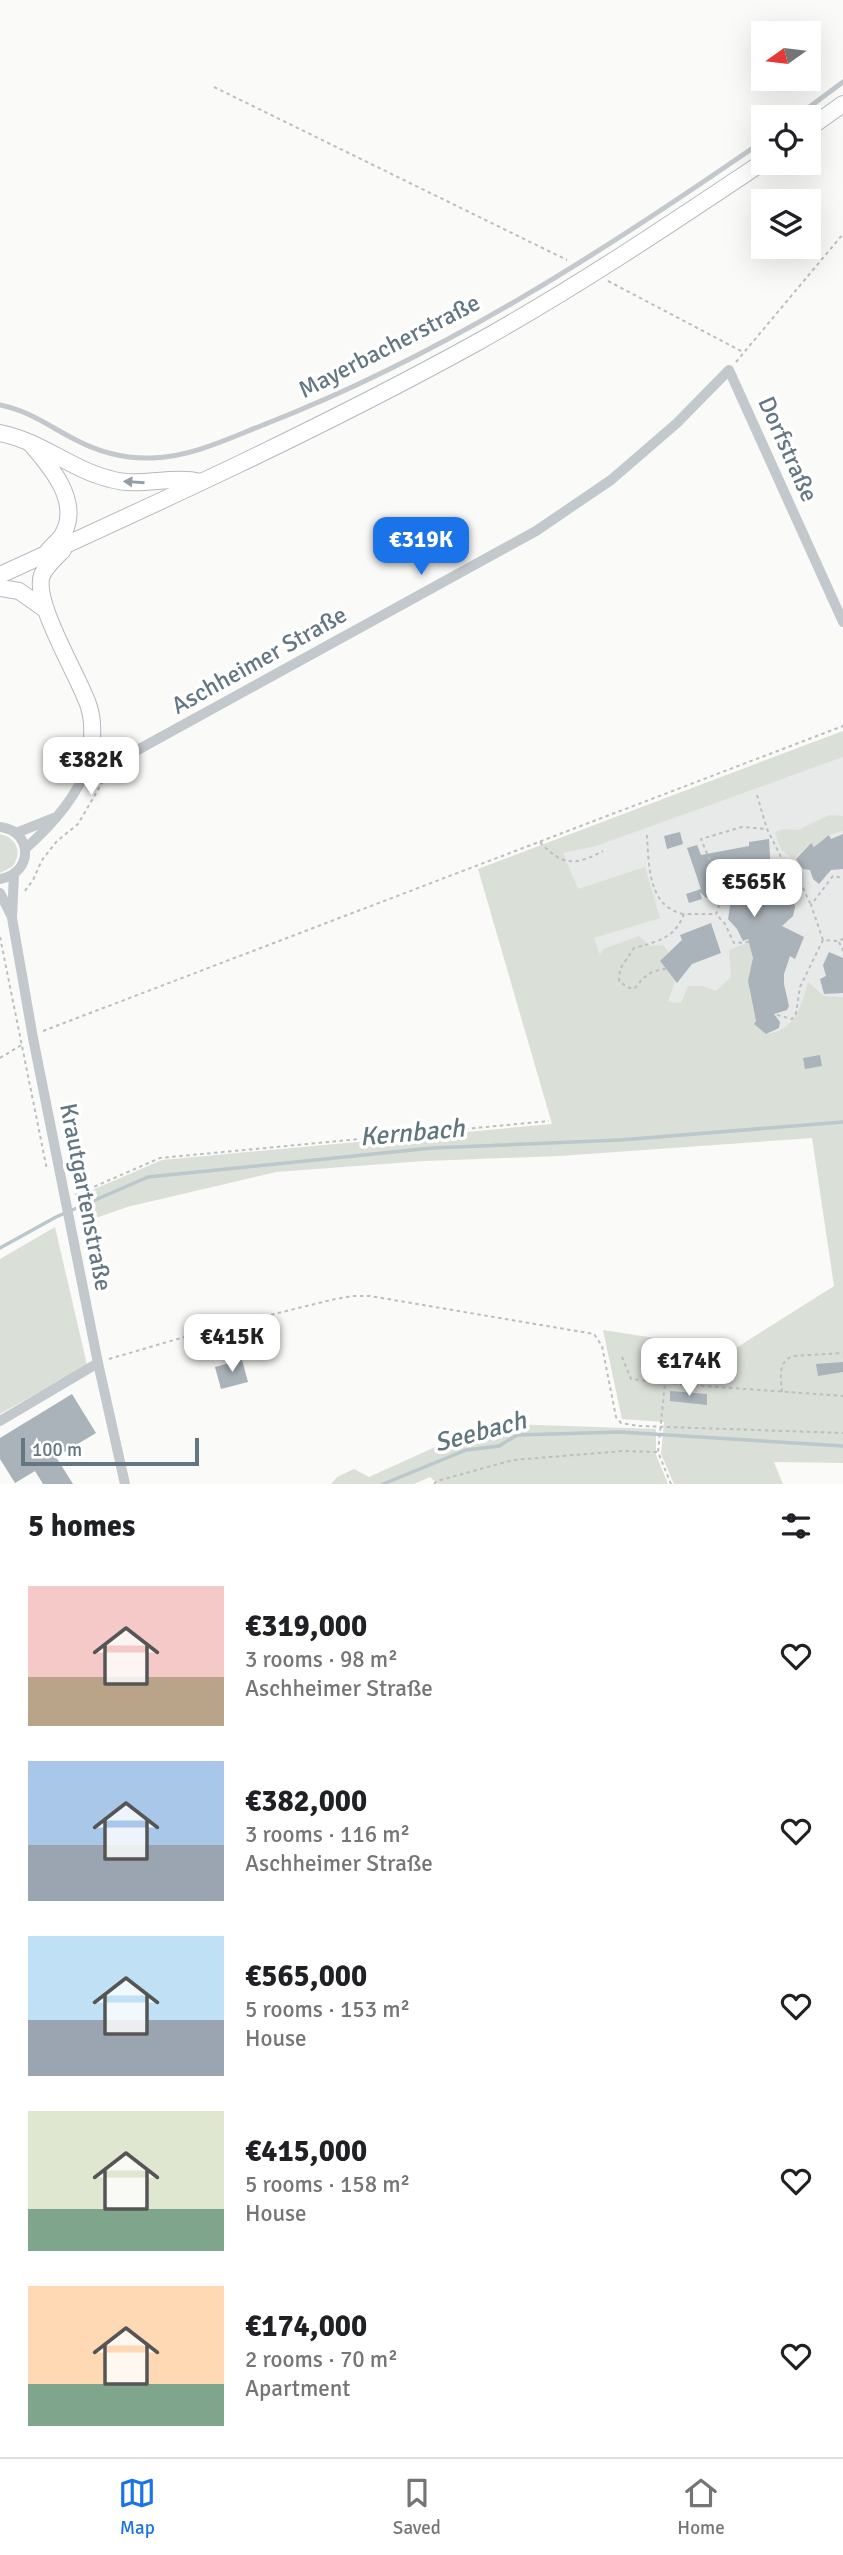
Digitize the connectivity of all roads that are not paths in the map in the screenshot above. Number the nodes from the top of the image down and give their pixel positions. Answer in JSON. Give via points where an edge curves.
{"nodes":[{"id":1,"x":843,"y":82,"type":"edge"},
{"id":2,"x":843,"y":104,"type":"edge"},
{"id":3,"x":812,"y":105,"type":"edge"},
{"id":4,"x":821,"y":120,"type":"edge"},
{"id":5,"x":751,"y":149,"type":"edge"},
{"id":6,"x":751,"y":170,"type":"edge"},
{"id":7,"x":729,"y":370,"type":"joint"},
{"id":8,"x":0,"y":405,"type":"edge"},
{"id":9,"x":0,"y":433,"type":"edge"},
{"id":10,"x":30,"y":442,"type":"junction"},
{"id":11,"x":201,"y":482,"type":"junction"},
{"id":12,"x":70,"y":543,"type":"junction"},
{"id":13,"x":44,"y":555,"type":"junction"},
{"id":14,"x":0,"y":575,"type":"edge"},
{"id":15,"x":0,"y":589,"type":"edge"},
{"id":16,"x":46,"y":610,"type":"junction"},
{"id":17,"x":843,"y":622,"type":"edge"},
{"id":18,"x":91,"y":756,"type":"junction"},
{"id":19,"x":54,"y":818,"type":"junction"},
{"id":20,"x":1,"y":825,"type":"edge"},
{"id":21,"x":16,"y":833,"type":"junction"},
{"id":22,"x":25,"y":849,"type":"junction"},
{"id":23,"x":14,"y":874,"type":"junction"},
{"id":24,"x":0,"y":879,"type":"edge"},
{"id":25,"x":0,"y":893,"type":"edge"},
{"id":26,"x":12,"y":918,"type":"junction"},
{"id":27,"x":98,"y":1363,"type":"junction"},
{"id":28,"x":0,"y":1421,"type":"edge"},
{"id":29,"x":125,"y":1484,"type":"edge"}],
"edges":[{"from":1,"to":3,"type":"lane"},
{"from":2,"to":4,"type":"main road"},
{"from":5,"to":8,"type":"lane","name":"Mayerbacherstraße","via":[[578,265],[373,379],[184,454],[152,458],[104,453],[29,413]]},
{"from":6,"to":11,"type":"main road","via":[[500,330]]},
{"from":7,"to":17,"type":"street","name":"Dorfstraße"},
{"from":7,"to":18,"type":"street","name":"Aschheimer Straße","via":[[677,424],[611,480],[536,531],[123,758]]},
{"from":9,"to":10,"type":"main road"},
{"from":11,"to":10,"type":"main road","one_way":true,"via":[[182,478],[111,480]]},
{"from":10,"to":13,"type":"main road","via":[[57,478],[70,510],[63,533]]},
{"from":11,"to":12,"type":"main road"},
{"from":12,"to":13,"type":"main road"},
{"from":12,"to":16,"type":"main road","via":[[42,576]]},
{"from":13,"to":14,"type":"main road"},
{"from":15,"to":16,"type":"main road","via":[[19,591]]},
{"from":16,"to":18,"type":"main road","via":[[89,708]]},
{"from":18,"to":19,"type":"street","via":[[76,792]]},
{"from":19,"to":21,"type":"street"},
{"from":19,"to":22,"type":"street"},
{"from":20,"to":21,"type":"street"},
{"from":21,"to":22,"type":"street"},
{"from":22,"to":23,"type":"street","via":[[23,863]]},
{"from":23,"to":24,"type":"street"},
{"from":23,"to":26,"type":"street","name":"Krautgartenstraße"},
{"from":25,"to":26,"type":"street","name":"Krautgartenstraße"},
{"from":26,"to":27,"type":"street","name":"Krautgartenstraße"},
{"from":27,"to":28,"type":"street"},
{"from":27,"to":29,"type":"street","name":"Krautgartenstraße"}]}
